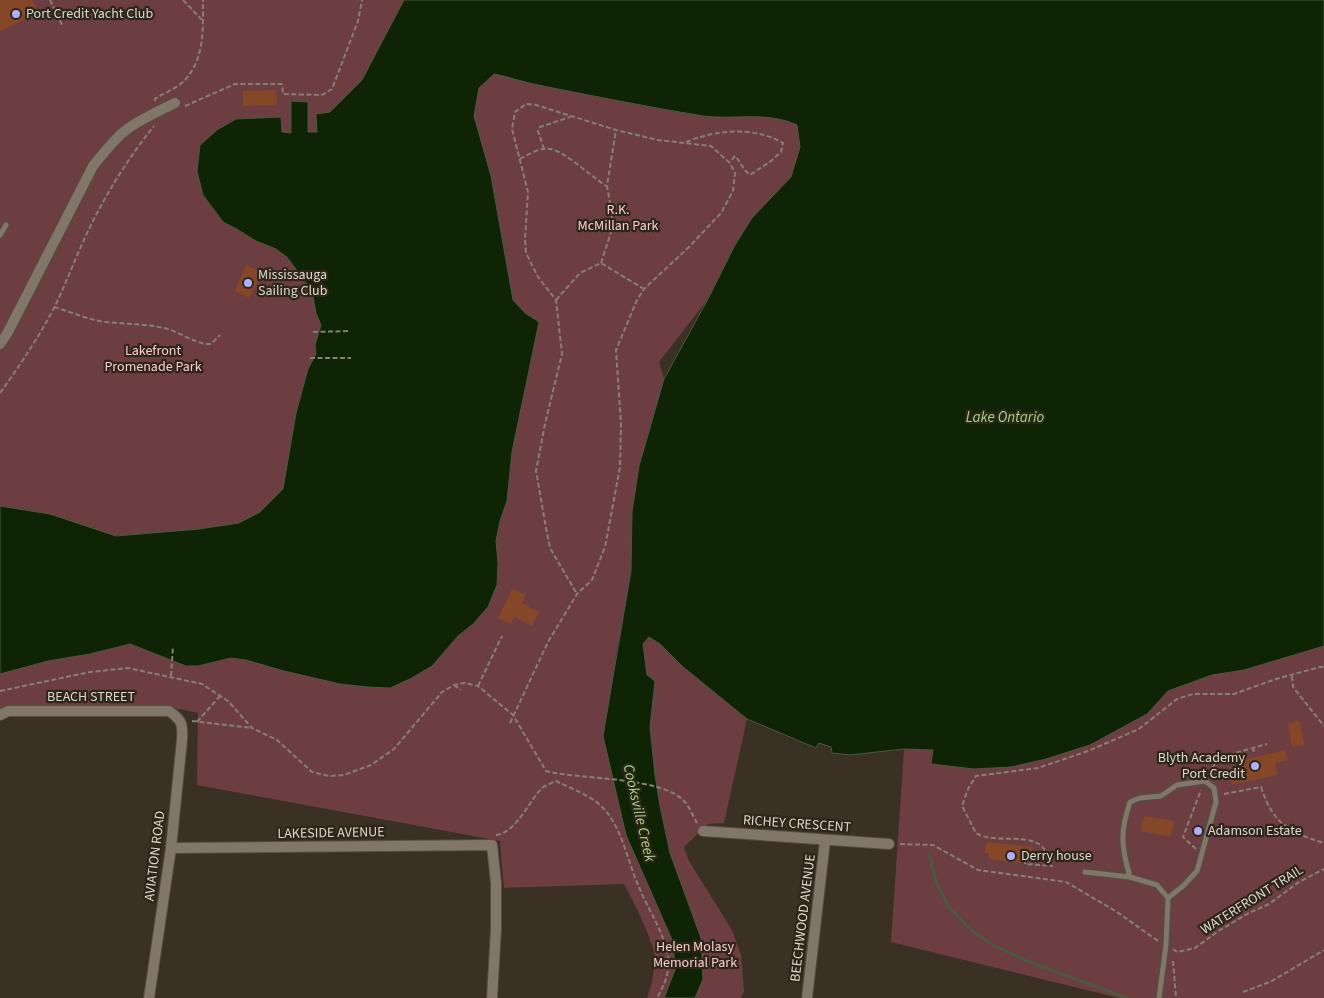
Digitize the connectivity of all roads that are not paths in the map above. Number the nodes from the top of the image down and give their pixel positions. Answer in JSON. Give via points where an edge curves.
{"nodes":[{"id":1,"x":176,"y":106,"type":"road end"},
{"id":2,"x":6,"y":225,"type":"dead end"},
{"id":3,"x":0,"y":235,"type":"edge"},
{"id":4,"x":0,"y":344,"type":"edge"},
{"id":5,"x":0,"y":715,"type":"edge"},
{"id":6,"x":180,"y":718,"type":"joint"},
{"id":7,"x":702,"y":831,"type":"road end"},
{"id":8,"x":825,"y":841,"type":"junction"},
{"id":9,"x":889,"y":844,"type":"road end"},
{"id":10,"x":171,"y":848,"type":"junction"},
{"id":11,"x":1085,"y":872,"type":"dead end"},
{"id":12,"x":1130,"y":877,"type":"junction"},
{"id":13,"x":1168,"y":898,"type":"junction"},
{"id":14,"x":149,"y":998,"type":"edge"},
{"id":15,"x":492,"y":998,"type":"edge"},
{"id":16,"x":807,"y":998,"type":"edge"},
{"id":17,"x":1159,"y":998,"type":"edge"}],
"edges":[{"from":1,"to":4,"type":"street","via":[[125,130],[93,166]]},
{"from":2,"to":3,"type":"lane"},
{"from":5,"to":6,"type":"street","name":"BEACH STREET","via":[[8,711],[169,711]]},
{"from":6,"to":10,"type":"street","name":"AVIATION ROAD","via":[[183,728]]},
{"from":7,"to":8,"type":"street","name":"RICHEY CRESCENT"},
{"from":8,"to":9,"type":"street","name":"RICHEY CRESCENT"},
{"from":8,"to":16,"type":"street","name":"BEECHWOOD AVENUE"},
{"from":10,"to":14,"type":"street","name":"AVIATION ROAD"},
{"from":10,"to":15,"type":"street","name":"LAKESIDE AVENUE","via":[[493,840],[496,929]]},
{"from":11,"to":12,"type":"lane"},
{"from":12,"to":13,"type":"lane","via":[[1158,885]]},
{"from":12,"to":13,"type":"lane","via":[[1123,852],[1123,823],[1130,802],[1161,796],[1177,785],[1205,781],[1214,788],[1216,802],[1197,871]]},
{"from":13,"to":17,"type":"lane"}]}
